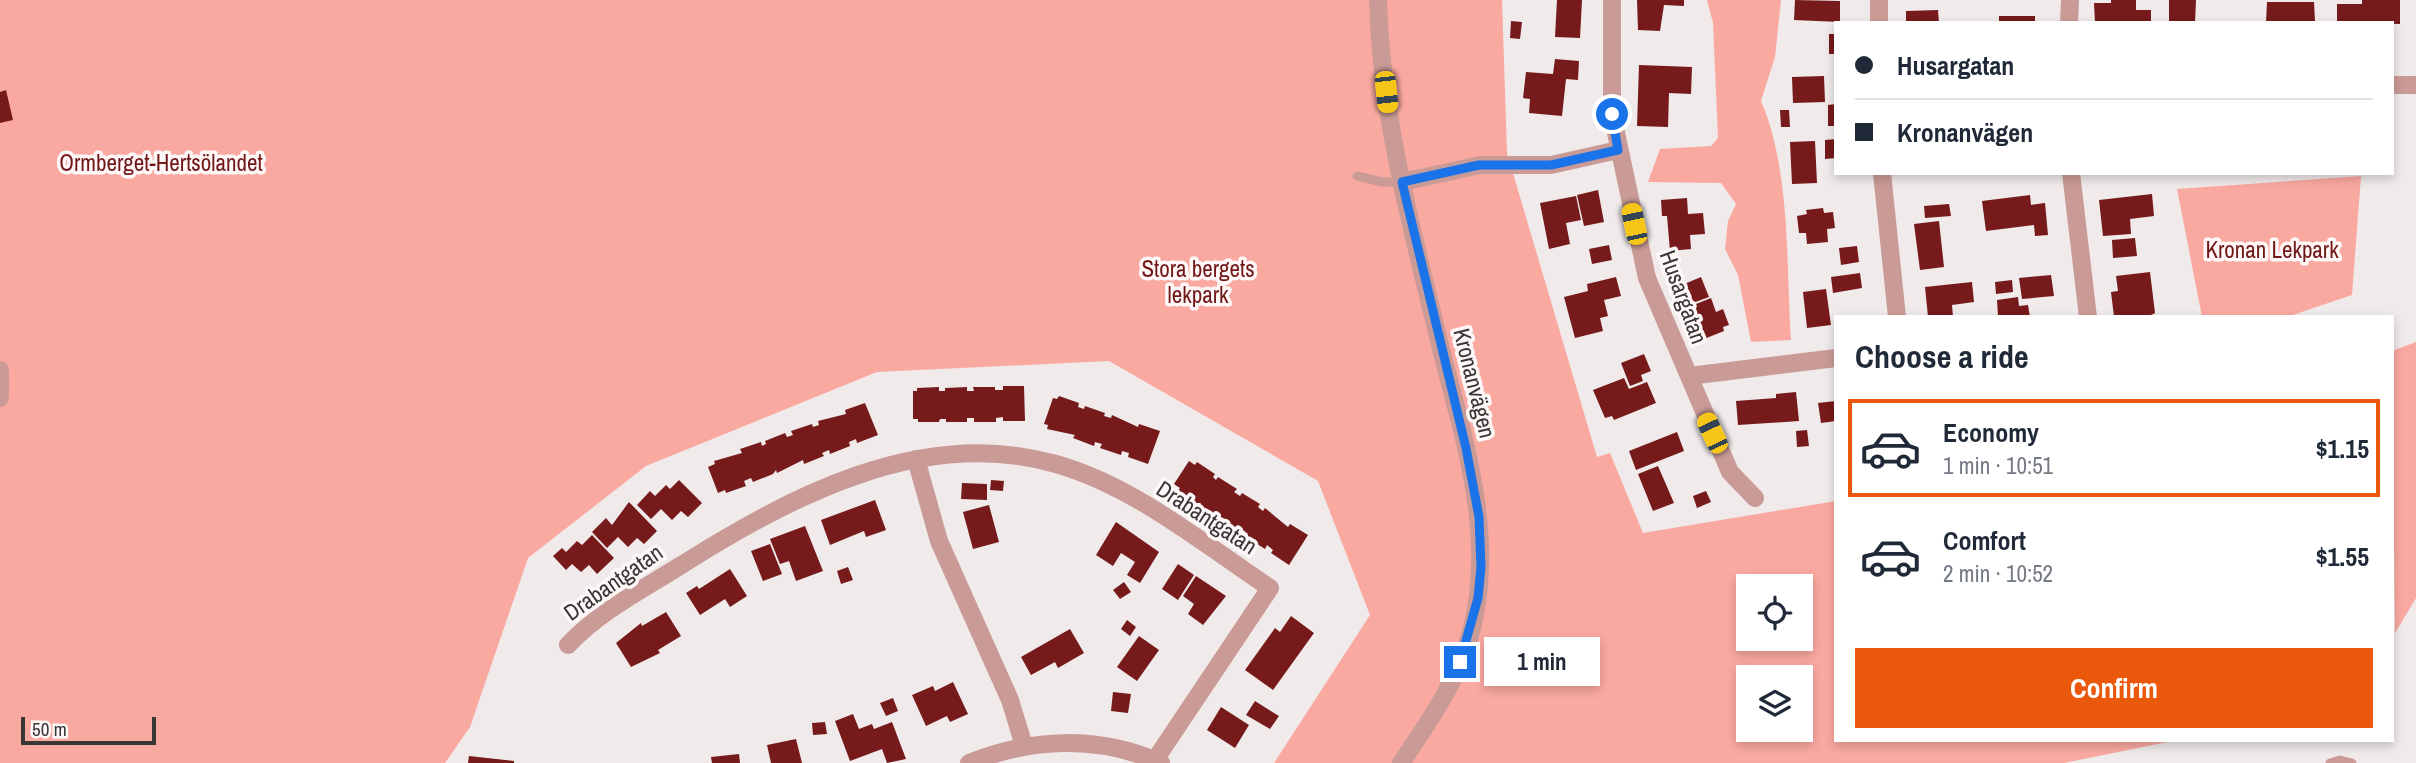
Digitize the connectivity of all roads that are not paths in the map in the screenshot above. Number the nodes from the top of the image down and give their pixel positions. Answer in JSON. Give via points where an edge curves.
{"nodes":[{"id":1,"x":1378,"y":0,"type":"edge"},
{"id":2,"x":1612,"y":0,"type":"edge"},
{"id":3,"x":1879,"y":0,"type":"edge"},
{"id":4,"x":2070,"y":0,"type":"edge"},
{"id":5,"x":1879,"y":21,"type":"edge"},
{"id":6,"x":2069,"y":21,"type":"edge"},
{"id":7,"x":2394,"y":85,"type":"edge"},
{"id":8,"x":2416,"y":85,"type":"edge"},
{"id":9,"x":1618,"y":150,"type":"junction"},
{"id":10,"x":1882,"y":175,"type":"edge"},
{"id":11,"x":2071,"y":175,"type":"edge"},
{"id":12,"x":1357,"y":176,"type":"dead end"},
{"id":13,"x":1402,"y":182,"type":"junction"},
{"id":14,"x":1897,"y":315,"type":"edge"},
{"id":15,"x":2088,"y":315,"type":"edge"},
{"id":16,"x":1834,"y":358,"type":"edge"},
{"id":17,"x":0,"y":370,"type":"edge"},
{"id":18,"x":1689,"y":376,"type":"junction"},
{"id":19,"x":0,"y":398,"type":"edge"},
{"id":20,"x":916,"y":459,"type":"junction"},
{"id":21,"x":1755,"y":498,"type":"dead end"},
{"id":22,"x":568,"y":645,"type":"dead end"},
{"id":23,"x":1024,"y":746,"type":"junction"},
{"id":24,"x":1158,"y":762,"type":"edge"},
{"id":25,"x":969,"y":763,"type":"edge"},
{"id":26,"x":1401,"y":763,"type":"edge"},
{"id":27,"x":2330,"y":763,"type":"edge"},
{"id":28,"x":2352,"y":763,"type":"edge"}],
"edges":[{"from":1,"to":13,"type":"street","name":"Kronanvägen","via":[[1388,114]]},
{"from":2,"to":9,"type":"street","name":"Husargatan","via":[[1612,114]]},
{"from":3,"to":5,"type":"street"},
{"from":4,"to":6,"type":"street"},
{"from":7,"to":8,"type":"street"},
{"from":9,"to":13,"type":"street","via":[[1551,165],[1479,165]]},
{"from":9,"to":18,"type":"street","name":"Husargatan","via":[[1647,278]]},
{"from":10,"to":14,"type":"street"},
{"from":11,"to":15,"type":"street"},
{"from":12,"to":13,"type":"lane"},
{"from":13,"to":26,"type":"street","name":"Kronanvägen","via":[[1470,468],[1479,517],[1481,567],[1471,629],[1460,662]]},
{"from":16,"to":18,"type":"street","name":"Husargatan"},
{"from":17,"to":19,"type":"street"},
{"from":18,"to":21,"type":"street","name":"Husargatan","via":[[1730,472]]},
{"from":20,"to":22,"type":"street","name":"Drabantgatan","via":[[812,494],[755,520],[602,614]]},
{"from":20,"to":23,"type":"street","via":[[939,541],[1010,700]]},
{"from":20,"to":24,"type":"street","name":"Drabantgatan","via":[[996,453],[1085,473],[1140,502],[1270,588]]},
{"from":23,"to":24,"type":"street","via":[[1093,744]]},
{"from":23,"to":25,"type":"street"},
{"from":27,"to":28,"type":"lane"}]}
